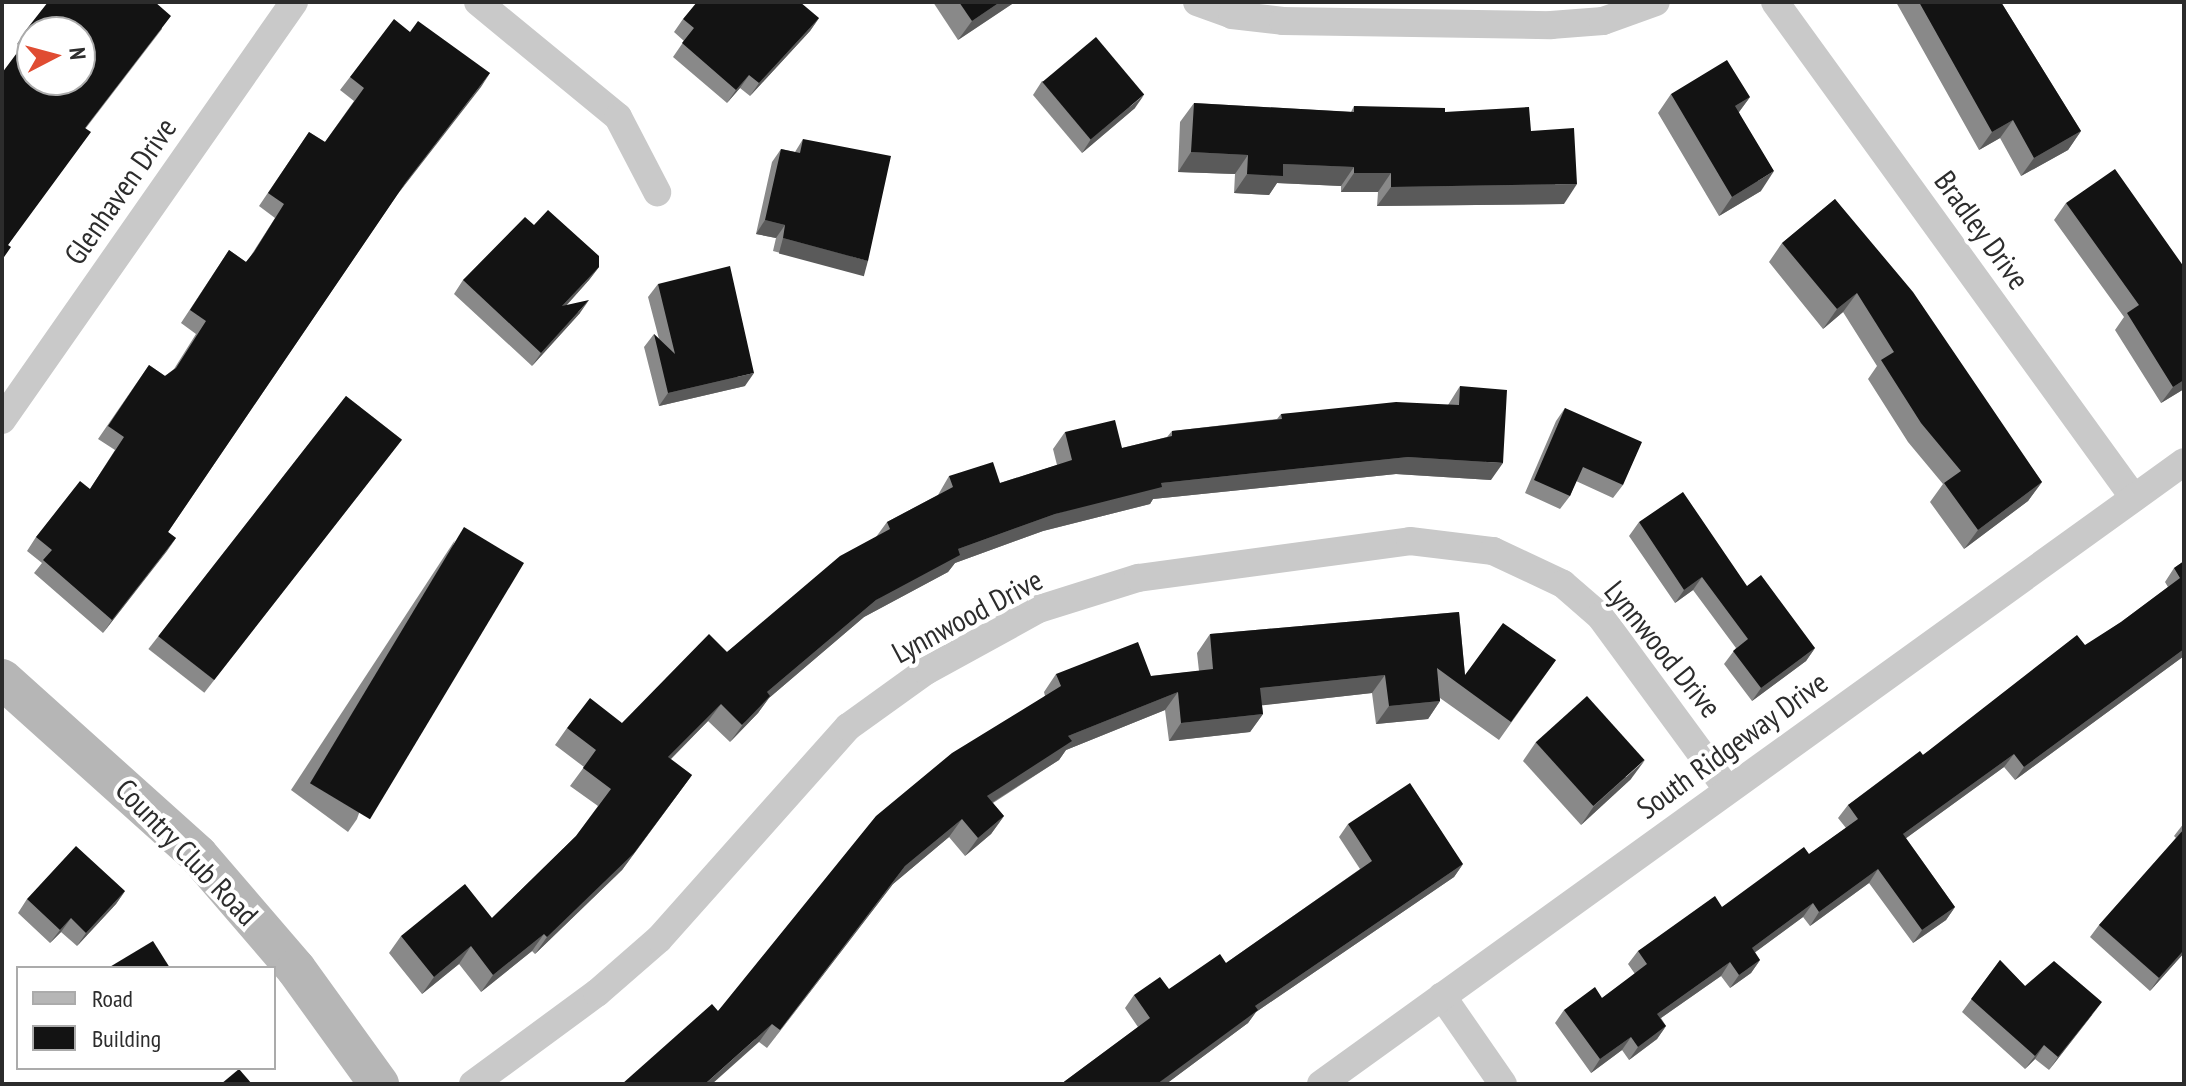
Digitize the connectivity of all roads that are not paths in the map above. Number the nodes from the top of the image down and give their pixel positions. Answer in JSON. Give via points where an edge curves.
{"nodes":[{"id":1,"x":294,"y":2,"type":"edge"},
{"id":2,"x":478,"y":2,"type":"edge"},
{"id":3,"x":1197,"y":2,"type":"edge"},
{"id":4,"x":1656,"y":2,"type":"edge"},
{"id":5,"x":1775,"y":2,"type":"edge"},
{"id":6,"x":657,"y":192,"type":"dead end"},
{"id":7,"x":2,"y":420,"type":"edge"},
{"id":8,"x":2184,"y":462,"type":"edge"},
{"id":9,"x":2134,"y":498,"type":"junction"},
{"id":10,"x":2,"y":679,"type":"edge"},
{"id":11,"x":1728,"y":790,"type":"junction"},
{"id":12,"x":1442,"y":996,"type":"junction"},
{"id":13,"x":379,"y":1084,"type":"edge"},
{"id":14,"x":473,"y":1084,"type":"edge"},
{"id":15,"x":1321,"y":1084,"type":"edge"},
{"id":16,"x":1503,"y":1084,"type":"edge"}],
"edges":[{"from":1,"to":7,"type":"street","name":"Glenhaven Drive"},
{"from":2,"to":6,"type":"street","via":[[618,117]]},
{"from":3,"to":4,"type":"street","via":[[1232,15],[1283,21],[1551,25],[1603,21]]},
{"from":5,"to":9,"type":"street","name":"Bradley Drive"},
{"from":8,"to":9,"type":"street","name":"South Ridgeway Drive"},
{"from":9,"to":11,"type":"street","name":"South Ridgeway Drive"},
{"from":10,"to":13,"type":"main road","name":"Country Club Road","via":[[198,855],[296,969]]},
{"from":11,"to":12,"type":"street","name":"South Ridgeway Drive"},
{"from":11,"to":14,"type":"street","name":"Lynnwood Drive","via":[[1600,616],[1563,584],[1493,551],[1410,541],[1138,578],[1039,609],[926,671],[848,727],[659,939],[597,993]]},
{"from":12,"to":15,"type":"street","name":"South Ridgeway Drive"},
{"from":12,"to":16,"type":"street"}]}
